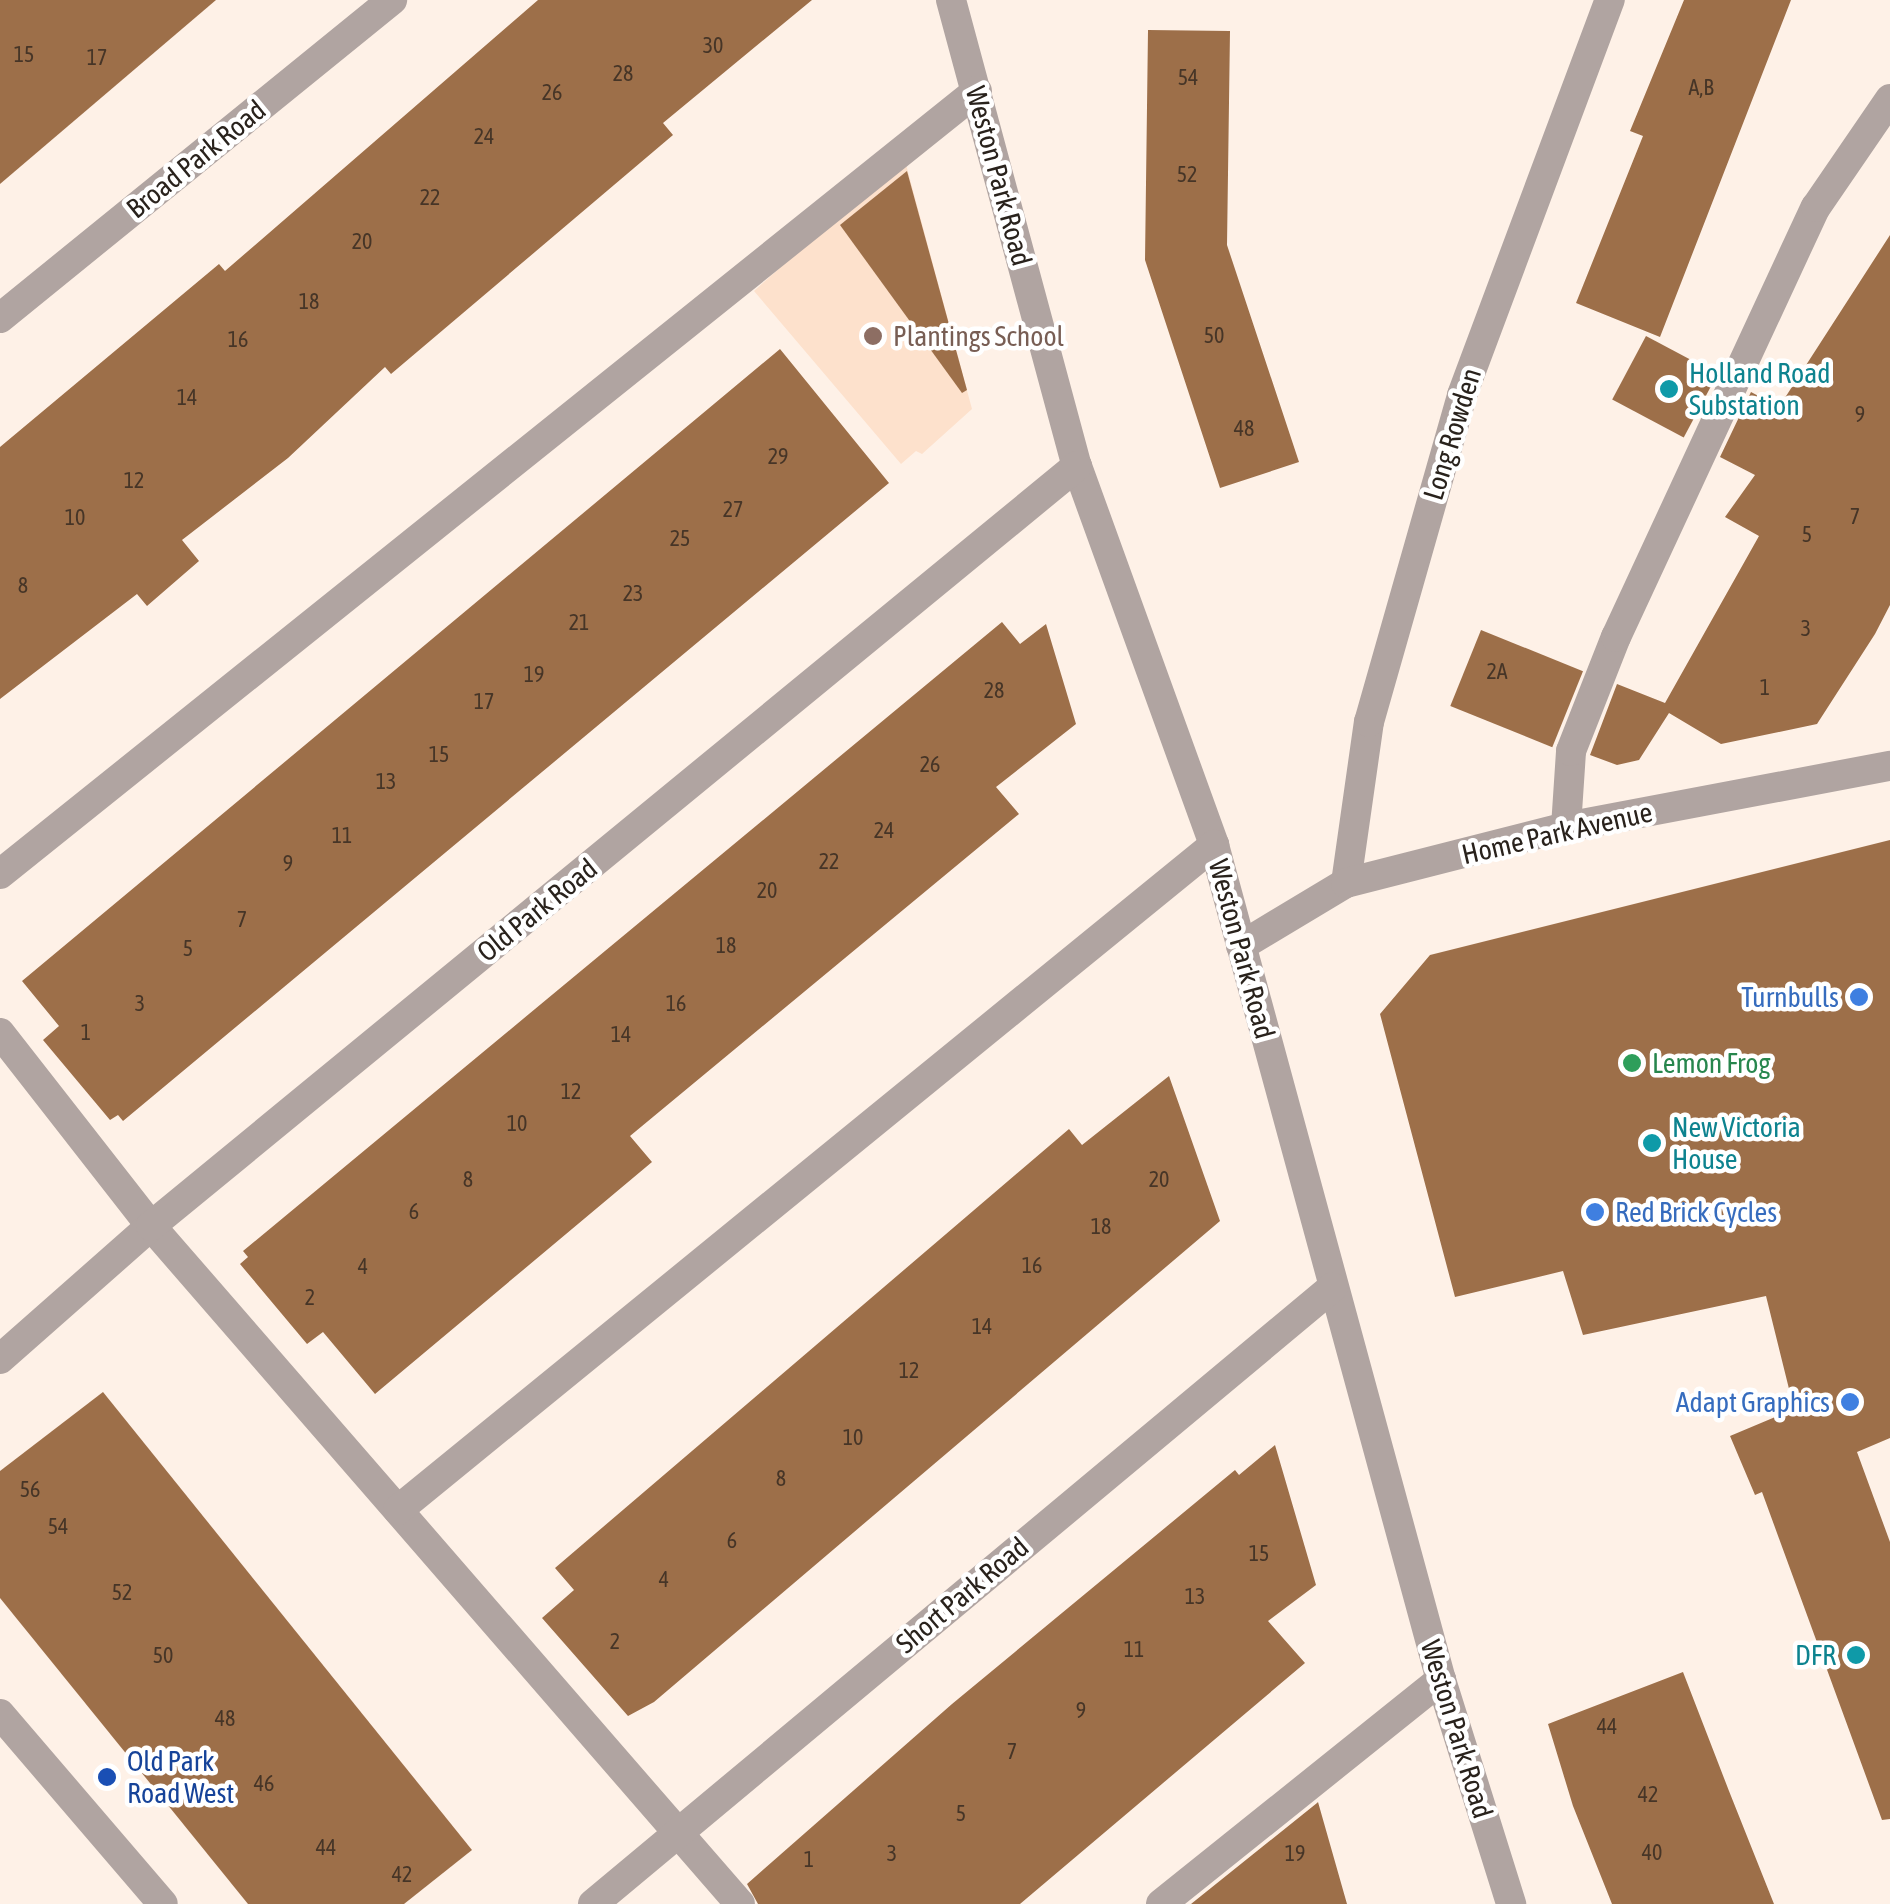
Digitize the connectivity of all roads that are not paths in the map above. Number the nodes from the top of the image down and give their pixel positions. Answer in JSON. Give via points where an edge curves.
{"nodes":[{"id":1,"x":392,"y":0,"type":"edge"},
{"id":2,"x":951,"y":0,"type":"edge"},
{"id":3,"x":1610,"y":0,"type":"edge"},
{"id":4,"x":977,"y":91,"type":"junction"},
{"id":5,"x":1890,"y":99,"type":"edge"},
{"id":6,"x":0,"y":318,"type":"edge"},
{"id":7,"x":1077,"y":466,"type":"junction"},
{"id":8,"x":1890,"y":766,"type":"edge"},
{"id":9,"x":1566,"y":828,"type":"junction"},
{"id":10,"x":1214,"y":845,"type":"junction"},
{"id":11,"x":0,"y":874,"type":"edge"},
{"id":12,"x":1346,"y":883,"type":"junction"},
{"id":13,"x":1241,"y":946,"type":"junction"},
{"id":14,"x":0,"y":1034,"type":"edge"},
{"id":15,"x":151,"y":1226,"type":"junction"},
{"id":16,"x":1333,"y":1286,"type":"junction"},
{"id":17,"x":0,"y":1358,"type":"edge"},
{"id":18,"x":398,"y":1510,"type":"junction"},
{"id":19,"x":1440,"y":1680,"type":"junction"},
{"id":20,"x":0,"y":1714,"type":"edge"},
{"id":21,"x":678,"y":1832,"type":"junction"},
{"id":22,"x":163,"y":1904,"type":"edge"},
{"id":23,"x":593,"y":1904,"type":"edge"},
{"id":24,"x":740,"y":1904,"type":"edge"},
{"id":25,"x":1161,"y":1904,"type":"edge"},
{"id":26,"x":1512,"y":1904,"type":"edge"}],
"edges":[{"from":1,"to":6,"type":"street","name":"Broad Park Road"},
{"from":2,"to":4,"type":"street","name":"Weston Park Road"},
{"from":3,"to":12,"type":"street","name":"Long Rowden","via":[[1462,396],[1369,722]]},
{"from":4,"to":7,"type":"street","name":"Weston Park Road"},
{"from":4,"to":11,"type":"street"},
{"from":5,"to":9,"type":"street","via":[[1816,207],[1616,637],[1571,751]]},
{"from":7,"to":10,"type":"street","name":"Weston Park Road"},
{"from":7,"to":15,"type":"street","name":"Old Park Road"},
{"from":8,"to":9,"type":"street","name":"Home Park Avenue"},
{"from":9,"to":12,"type":"street","name":"Home Park Avenue"},
{"from":10,"to":13,"type":"street","name":"Weston Park Road"},
{"from":10,"to":18,"type":"street"},
{"from":12,"to":13,"type":"street","name":"Home Park Avenue"},
{"from":13,"to":16,"type":"street","name":"Weston Park Road"},
{"from":14,"to":15,"type":"street"},
{"from":15,"to":17,"type":"street","name":"Old Park Road"},
{"from":15,"to":18,"type":"street"},
{"from":16,"to":19,"type":"street","name":"Weston Park Road"},
{"from":16,"to":21,"type":"street","name":"Short Park Road"},
{"from":18,"to":21,"type":"street"},
{"from":19,"to":25,"type":"street"},
{"from":19,"to":26,"type":"street","name":"Weston Park Road"},
{"from":20,"to":22,"type":"street"},
{"from":21,"to":23,"type":"street","name":"Short Park Road"},
{"from":21,"to":24,"type":"street"}]}
